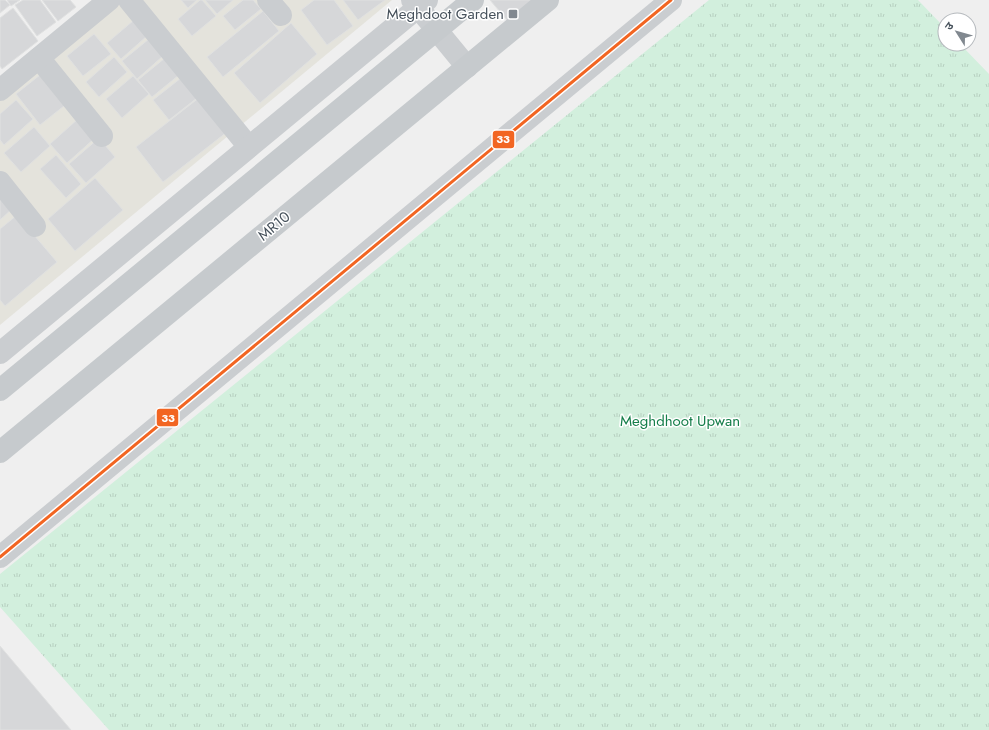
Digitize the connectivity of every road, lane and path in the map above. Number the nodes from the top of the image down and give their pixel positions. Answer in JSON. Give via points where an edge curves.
{"nodes":[{"id":1,"x":109,"y":0,"type":"edge"},
{"id":2,"x":129,"y":0,"type":"edge"},
{"id":3,"x":473,"y":0,"type":"edge"},
{"id":4,"x":548,"y":0,"type":"edge"},
{"id":5,"x":670,"y":0,"type":"edge"},
{"id":6,"x":419,"y":2,"type":"edge"},
{"id":7,"x":437,"y":30,"type":"junction"},
{"id":8,"x":39,"y":58,"type":"junction"},
{"id":9,"x":467,"y":67,"type":"junction"},
{"id":10,"x":0,"y":90,"type":"edge"},
{"id":11,"x":102,"y":136,"type":"dead end"},
{"id":12,"x":249,"y":147,"type":"junction"},
{"id":13,"x":0,"y":182,"type":"edge"},
{"id":14,"x":35,"y":226,"type":"dead end"},
{"id":15,"x":0,"y":354,"type":"edge"},
{"id":16,"x":18,"y":376,"type":"junction"},
{"id":17,"x":0,"y":390,"type":"edge"},
{"id":18,"x":0,"y":452,"type":"edge"},
{"id":19,"x":0,"y":557,"type":"edge"}],
"edges":[{"from":1,"to":8,"type":"street"},
{"from":2,"to":12,"type":"street"},
{"from":3,"to":7,"type":"main road"},
{"from":4,"to":9,"type":"main road","name":"MR10"},
{"from":5,"to":19,"type":"street"},
{"from":6,"to":7,"type":"street"},
{"from":6,"to":12,"type":"street"},
{"from":7,"to":9,"type":"street"},
{"from":7,"to":16,"type":"main road"},
{"from":8,"to":10,"type":"street"},
{"from":8,"to":11,"type":"street"},
{"from":9,"to":18,"type":"main road","name":"MR10"},
{"from":12,"to":15,"type":"street"},
{"from":13,"to":14,"type":"street"},
{"from":15,"to":16,"type":"street"},
{"from":16,"to":17,"type":"main road"}]}
